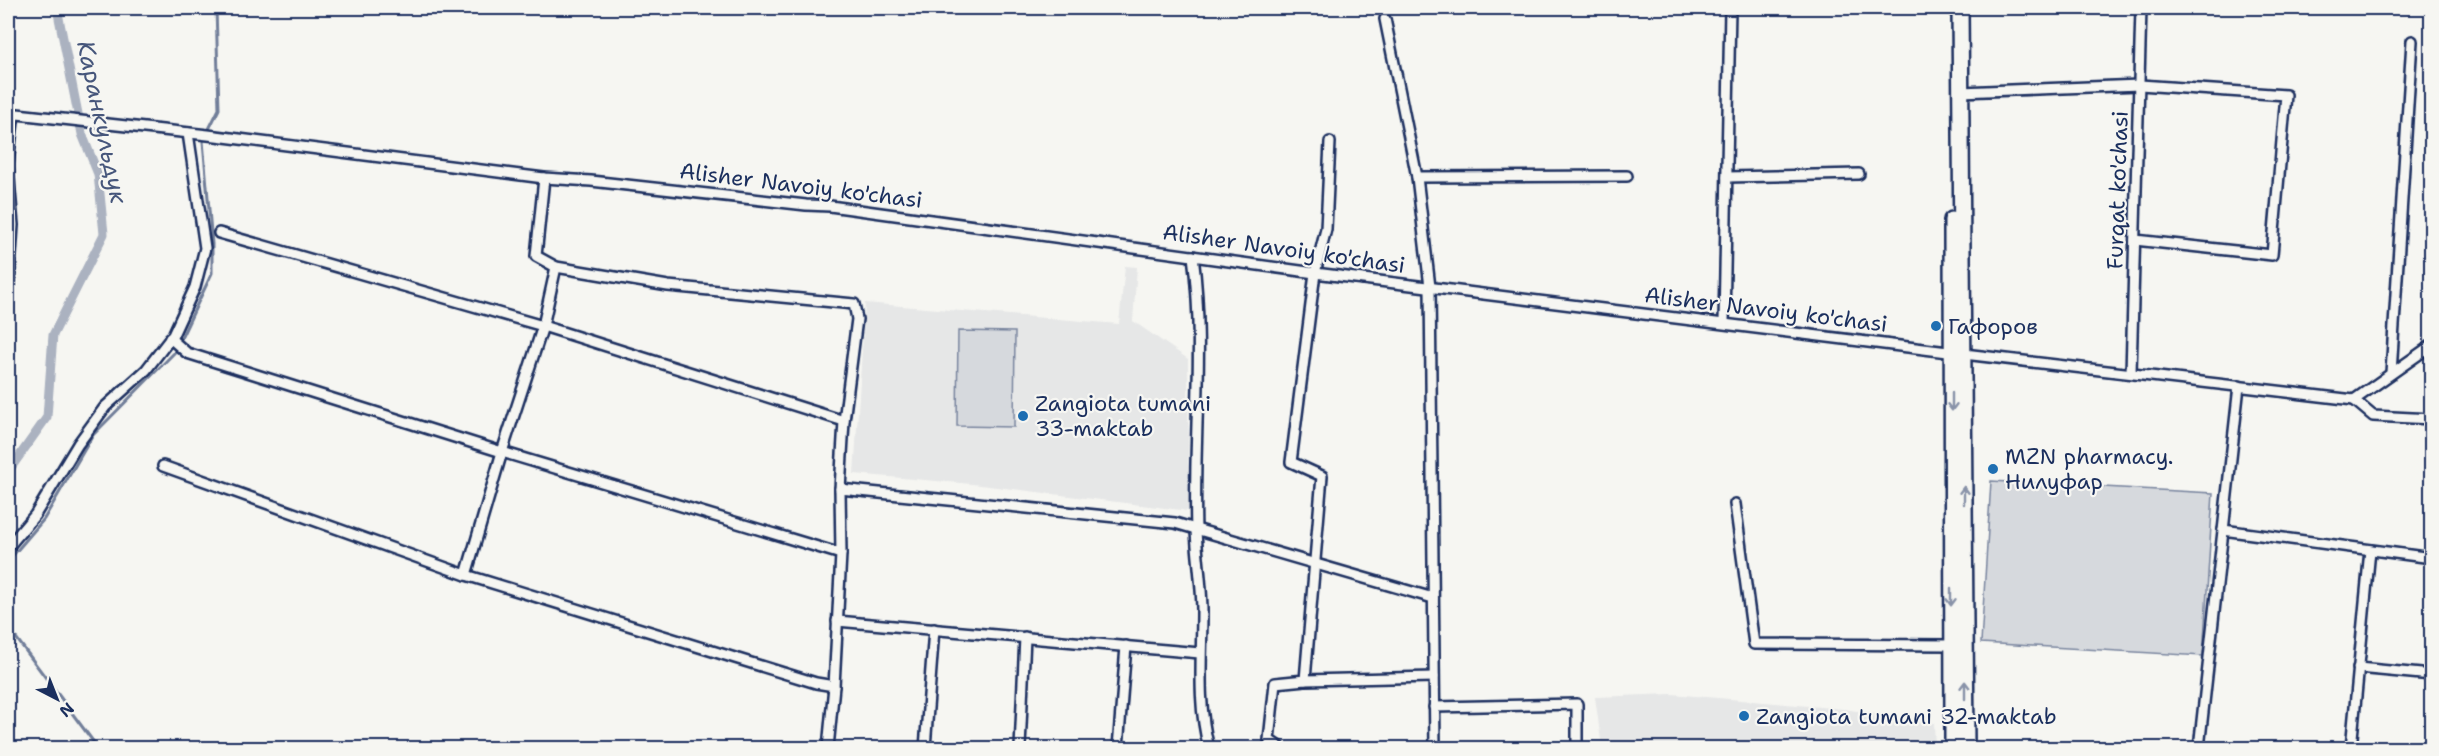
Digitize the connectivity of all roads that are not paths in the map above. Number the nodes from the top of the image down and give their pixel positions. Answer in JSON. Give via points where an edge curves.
{"nodes":[{"id":1,"x":1730,"y":8,"type":"edge"},
{"id":2,"x":1951,"y":8,"type":"edge"},
{"id":3,"x":1960,"y":8,"type":"edge"},
{"id":4,"x":2141,"y":8,"type":"edge"},
{"id":5,"x":1385,"y":20,"type":"dead end"},
{"id":6,"x":2412,"y":41,"type":"dead end"},
{"id":7,"x":2139,"y":85,"type":"junction"},
{"id":8,"x":1961,"y":92,"type":"junction"},
{"id":9,"x":10,"y":113,"type":"edge"},
{"id":10,"x":188,"y":133,"type":"junction"},
{"id":11,"x":1330,"y":142,"type":"dead end"},
{"id":12,"x":8,"y":165,"type":"edge"},
{"id":13,"x":1859,"y":174,"type":"dead end"},
{"id":14,"x":1627,"y":176,"type":"dead end"},
{"id":15,"x":1416,"y":177,"type":"junction"},
{"id":16,"x":1727,"y":177,"type":"junction"},
{"id":17,"x":544,"y":178,"type":"junction"},
{"id":18,"x":219,"y":234,"type":"dead end"},
{"id":19,"x":2135,"y":240,"type":"junction"},
{"id":20,"x":1193,"y":256,"type":"junction"},
{"id":21,"x":556,"y":267,"type":"junction"},
{"id":22,"x":1315,"y":273,"type":"junction"},
{"id":23,"x":1430,"y":287,"type":"junction"},
{"id":24,"x":8,"y":303,"type":"edge"},
{"id":25,"x":1724,"y":323,"type":"junction"},
{"id":26,"x":543,"y":326,"type":"junction"},
{"id":27,"x":170,"y":338,"type":"junction"},
{"id":28,"x":2432,"y":345,"type":"edge"},
{"id":29,"x":1958,"y":353,"type":"junction"},
{"id":30,"x":2131,"y":373,"type":"junction"},
{"id":31,"x":2391,"y":373,"type":"junction"},
{"id":32,"x":2239,"y":386,"type":"junction"},
{"id":33,"x":2354,"y":400,"type":"junction"},
{"id":34,"x":2432,"y":419,"type":"edge"},
{"id":35,"x":844,"y":421,"type":"junction"},
{"id":36,"x":502,"y":452,"type":"junction"},
{"id":37,"x":163,"y":466,"type":"dead end"},
{"id":38,"x":840,"y":489,"type":"junction"},
{"id":39,"x":1735,"y":504,"type":"dead end"},
{"id":40,"x":1196,"y":530,"type":"junction"},
{"id":41,"x":2223,"y":530,"type":"junction"},
{"id":42,"x":8,"y":547,"type":"edge"},
{"id":43,"x":2370,"y":550,"type":"junction"},
{"id":44,"x":841,"y":554,"type":"junction"},
{"id":45,"x":2432,"y":558,"type":"edge"},
{"id":46,"x":1315,"y":565,"type":"junction"},
{"id":47,"x":466,"y":575,"type":"junction"},
{"id":48,"x":1433,"y":598,"type":"junction"},
{"id":49,"x":837,"y":621,"type":"junction"},
{"id":50,"x":934,"y":630,"type":"junction"},
{"id":51,"x":1025,"y":637,"type":"junction"},
{"id":52,"x":1951,"y":645,"type":"junction"},
{"id":53,"x":1126,"y":646,"type":"junction"},
{"id":54,"x":1200,"y":653,"type":"junction"},
{"id":55,"x":2358,"y":668,"type":"junction"},
{"id":56,"x":2432,"y":675,"type":"edge"},
{"id":57,"x":1434,"y":677,"type":"junction"},
{"id":58,"x":1305,"y":680,"type":"junction"},
{"id":59,"x":834,"y":686,"type":"junction"},
{"id":60,"x":1434,"y":706,"type":"junction"},
{"id":61,"x":828,"y":748,"type":"edge"},
{"id":62,"x":925,"y":748,"type":"edge"},
{"id":63,"x":1020,"y":748,"type":"edge"},
{"id":64,"x":1118,"y":748,"type":"edge"},
{"id":65,"x":1209,"y":748,"type":"edge"},
{"id":66,"x":1281,"y":748,"type":"edge"},
{"id":67,"x":1435,"y":748,"type":"edge"},
{"id":68,"x":1577,"y":748,"type":"edge"},
{"id":69,"x":1953,"y":748,"type":"edge"},
{"id":70,"x":1966,"y":748,"type":"edge"},
{"id":71,"x":2199,"y":748,"type":"edge"},
{"id":72,"x":2350,"y":748,"type":"edge"}],
"edges":[{"from":1,"to":16,"type":"street"},
{"from":2,"to":29,"type":"main road"},
{"from":3,"to":8,"type":"main road"},
{"from":4,"to":7,"type":"street","name":"Furqat ko'chasi"},
{"from":5,"to":15,"type":"street"},
{"from":6,"to":31,"type":"street"},
{"from":7,"to":8,"type":"street"},
{"from":7,"to":19,"type":"street","name":"Furqat ko'chasi"},
{"from":7,"to":19,"type":"street","via":[[2286,95],[2272,255]]},
{"from":8,"to":29,"type":"main road"},
{"from":9,"to":10,"type":"street","name":"Alisher Navoiy ko'chasi"},
{"from":9,"to":12,"type":"street"},
{"from":10,"to":17,"type":"street","name":"Alisher Navoiy ko'chasi"},
{"from":10,"to":27,"type":"street","via":[[205,248],[195,287]]},
{"from":11,"to":22,"type":"street","via":[[1326,229]]},
{"from":12,"to":24,"type":"street","via":[[13,225]]},
{"from":13,"to":16,"type":"street"},
{"from":14,"to":15,"type":"street"},
{"from":15,"to":23,"type":"street"},
{"from":16,"to":25,"type":"street"},
{"from":17,"to":20,"type":"street","name":"Alisher Navoiy ko'chasi","via":[[830,206]]},
{"from":17,"to":21,"type":"street","via":[[536,256]]},
{"from":18,"to":26,"type":"street"},
{"from":19,"to":30,"type":"street","name":"Furqat ko'chasi"},
{"from":20,"to":22,"type":"street","name":"Alisher Navoiy ko'chasi"},
{"from":20,"to":40,"type":"street","via":[[1198,298]]},
{"from":21,"to":26,"type":"street"},
{"from":21,"to":35,"type":"street","via":[[668,286],[854,304],[857,319]]},
{"from":22,"to":23,"type":"street","name":"Alisher Navoiy ko'chasi"},
{"from":22,"to":46,"type":"street","via":[[1291,462],[1322,476]]},
{"from":23,"to":25,"type":"street","name":"Alisher Navoiy ko'chasi"},
{"from":23,"to":48,"type":"street"},
{"from":25,"to":29,"type":"street","name":"Alisher Navoiy ko'chasi"},
{"from":26,"to":35,"type":"street"},
{"from":26,"to":36,"type":"street"},
{"from":27,"to":36,"type":"street","via":[[187,353]]},
{"from":27,"to":42,"type":"street","via":[[146,370],[105,407],[35,515]]},
{"from":28,"to":31,"type":"street"},
{"from":29,"to":30,"type":"street","name":"Alisher Navoiy ko'chasi"},
{"from":29,"to":52,"type":"main road","one_way":true},
{"from":70,"to":29,"type":"main road","one_way":true},
{"from":30,"to":32,"type":"street","name":"Alisher Navoiy ko'chasi"},
{"from":31,"to":33,"type":"street"},
{"from":32,"to":33,"type":"street","name":"Alisher Navoiy ko'chasi"},
{"from":32,"to":41,"type":"street"},
{"from":33,"to":34,"type":"street","via":[[2373,416]]},
{"from":35,"to":38,"type":"street"},
{"from":36,"to":44,"type":"street"},
{"from":36,"to":47,"type":"street"},
{"from":37,"to":47,"type":"street"},
{"from":38,"to":40,"type":"street","via":[[1175,523]]},
{"from":38,"to":44,"type":"street"},
{"from":39,"to":52,"type":"street","via":[[1754,644]]},
{"from":40,"to":46,"type":"street"},
{"from":40,"to":54,"type":"street","via":[[1202,611]]},
{"from":41,"to":43,"type":"street"},
{"from":41,"to":71,"type":"street"},
{"from":43,"to":45,"type":"street"},
{"from":43,"to":55,"type":"street"},
{"from":44,"to":49,"type":"street"},
{"from":46,"to":48,"type":"street"},
{"from":46,"to":58,"type":"street"},
{"from":47,"to":59,"type":"street"},
{"from":48,"to":57,"type":"street"},
{"from":49,"to":50,"type":"street"},
{"from":49,"to":59,"type":"street"},
{"from":50,"to":51,"type":"street"},
{"from":50,"to":62,"type":"street"},
{"from":51,"to":53,"type":"street"},
{"from":51,"to":63,"type":"street"},
{"from":52,"to":69,"type":"main road"},
{"from":53,"to":54,"type":"street"},
{"from":53,"to":64,"type":"street"},
{"from":54,"to":65,"type":"street","via":[[1204,729]]},
{"from":55,"to":56,"type":"street"},
{"from":55,"to":72,"type":"street"},
{"from":57,"to":58,"type":"street"},
{"from":57,"to":60,"type":"street"},
{"from":58,"to":66,"type":"street","via":[[1275,683],[1269,740]]},
{"from":59,"to":61,"type":"street"},
{"from":60,"to":67,"type":"street"},
{"from":60,"to":68,"type":"street","via":[[1577,704]]}]}
